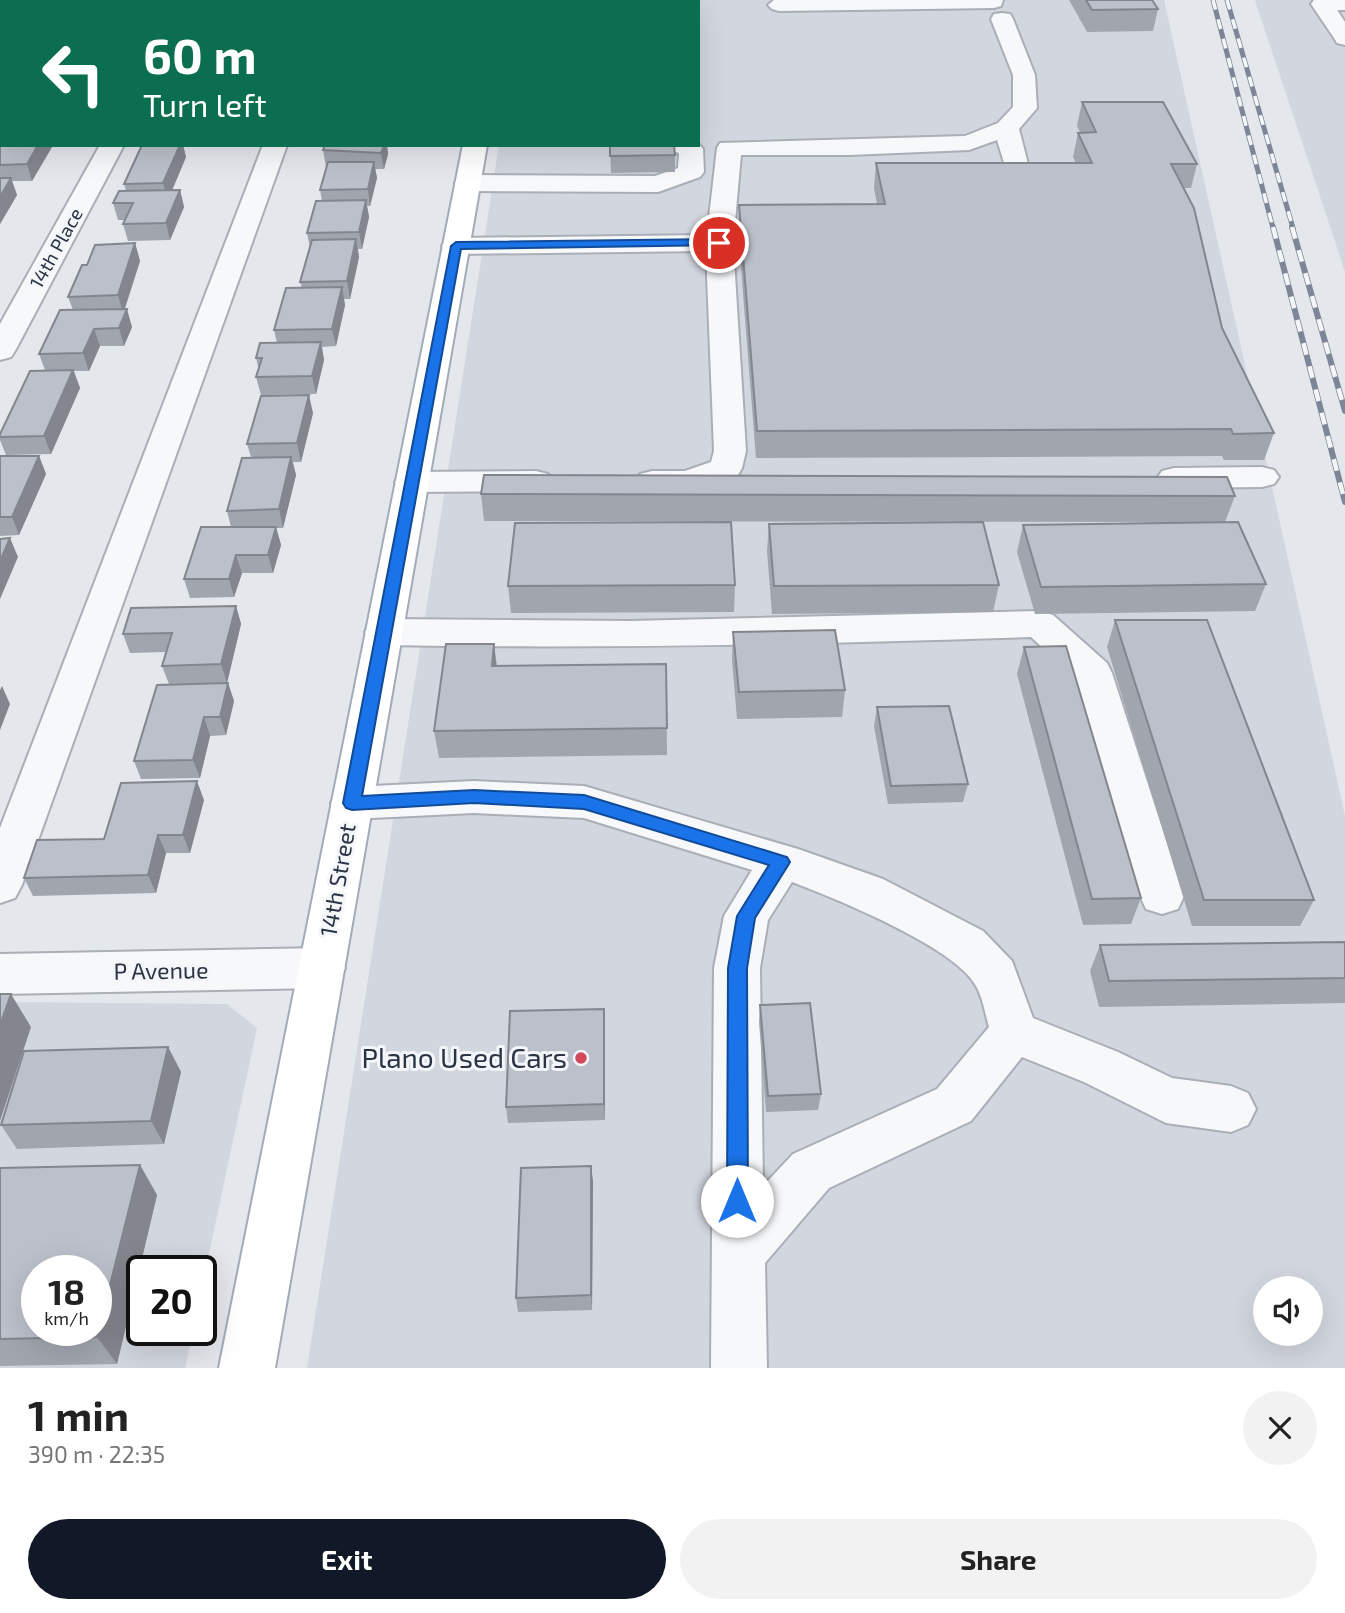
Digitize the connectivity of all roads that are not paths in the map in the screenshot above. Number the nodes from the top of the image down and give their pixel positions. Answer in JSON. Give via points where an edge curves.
{"nodes":[{"id":1,"x":1321,"y":2,"type":"edge"},
{"id":2,"x":1345,"y":4,"type":"edge"},
{"id":3,"x":780,"y":9,"type":"edge"},
{"id":4,"x":1345,"y":38,"type":"edge"},
{"id":5,"x":1007,"y":128,"type":"junction"},
{"id":6,"x":111,"y":147,"type":"edge"},
{"id":7,"x":274,"y":147,"type":"edge"},
{"id":8,"x":684,"y":147,"type":"edge"},
{"id":9,"x":472,"y":164,"type":"edge"},
{"id":10,"x":1015,"y":164,"type":"edge"},
{"id":11,"x":719,"y":243,"type":"junction"},
{"id":12,"x":456,"y":246,"type":"junction"},
{"id":13,"x":0,"y":351,"type":"edge"},
{"id":14,"x":1262,"y":477,"type":"dead end"},
{"id":15,"x":1138,"y":479,"type":"edge"},
{"id":16,"x":561,"y":481,"type":"edge"},
{"id":17,"x":629,"y":481,"type":"edge"},
{"id":18,"x":412,"y":482,"type":"junction"},
{"id":19,"x":384,"y":632,"type":"junction"},
{"id":20,"x":352,"y":803,"type":"junction"},
{"id":21,"x":781,"y":862,"type":"junction"},
{"id":22,"x":0,"y":885,"type":"edge"},
{"id":23,"x":1162,"y":896,"type":"dead end"},
{"id":24,"x":322,"y":968,"type":"junction"},
{"id":25,"x":0,"y":974,"type":"edge"},
{"id":26,"x":1014,"y":1032,"type":"junction"},
{"id":27,"x":1231,"y":1109,"type":"dead end"},
{"id":28,"x":738,"y":1254,"type":"junction"},
{"id":29,"x":247,"y":1368,"type":"edge"},
{"id":30,"x":739,"y":1368,"type":"edge"}],
"edges":[{"from":1,"to":2,"type":"street"},
{"from":1,"to":4,"type":"street"},
{"from":3,"to":5,"type":"street","via":[[998,10],[1024,75],[1024,108]]},
{"from":5,"to":10,"type":"street"},
{"from":5,"to":11,"type":"street","via":[[924,155],[729,148]]},
{"from":6,"to":13,"type":"street","name":"14th Place"},
{"from":7,"to":22,"type":"street"},
{"from":8,"to":9,"type":"street","via":[[691,149],[691,172],[658,184]]},
{"from":9,"to":12,"type":"main road","name":"14th Street"},
{"from":11,"to":12,"type":"street"},
{"from":11,"to":17,"type":"street","via":[[730,451],[739,477]]},
{"from":12,"to":18,"type":"main road","name":"14th Street"},
{"from":14,"to":15,"type":"street"},
{"from":16,"to":18,"type":"street"},
{"from":18,"to":19,"type":"main road","name":"14th Street"},
{"from":19,"to":20,"type":"main road","name":"14th Street"},
{"from":19,"to":23,"type":"street","via":[[716,634],[1040,624],[1093,673]]},
{"from":20,"to":21,"type":"street","via":[[474,797],[584,802]]},
{"from":20,"to":24,"type":"main road","name":"14th Street"},
{"from":21,"to":26,"type":"street","via":[[867,892],[967,945],[996,975]]},
{"from":21,"to":28,"type":"street","via":[[746,916],[737,968]]},
{"from":24,"to":25,"type":"street","name":"P Avenue"},
{"from":24,"to":29,"type":"main road","name":"14th Street"},
{"from":26,"to":27,"type":"street","via":[[1101,1067],[1166,1100]]},
{"from":26,"to":28,"type":"street","via":[[954,1105],[811,1171]]},
{"from":28,"to":30,"type":"street"}]}
